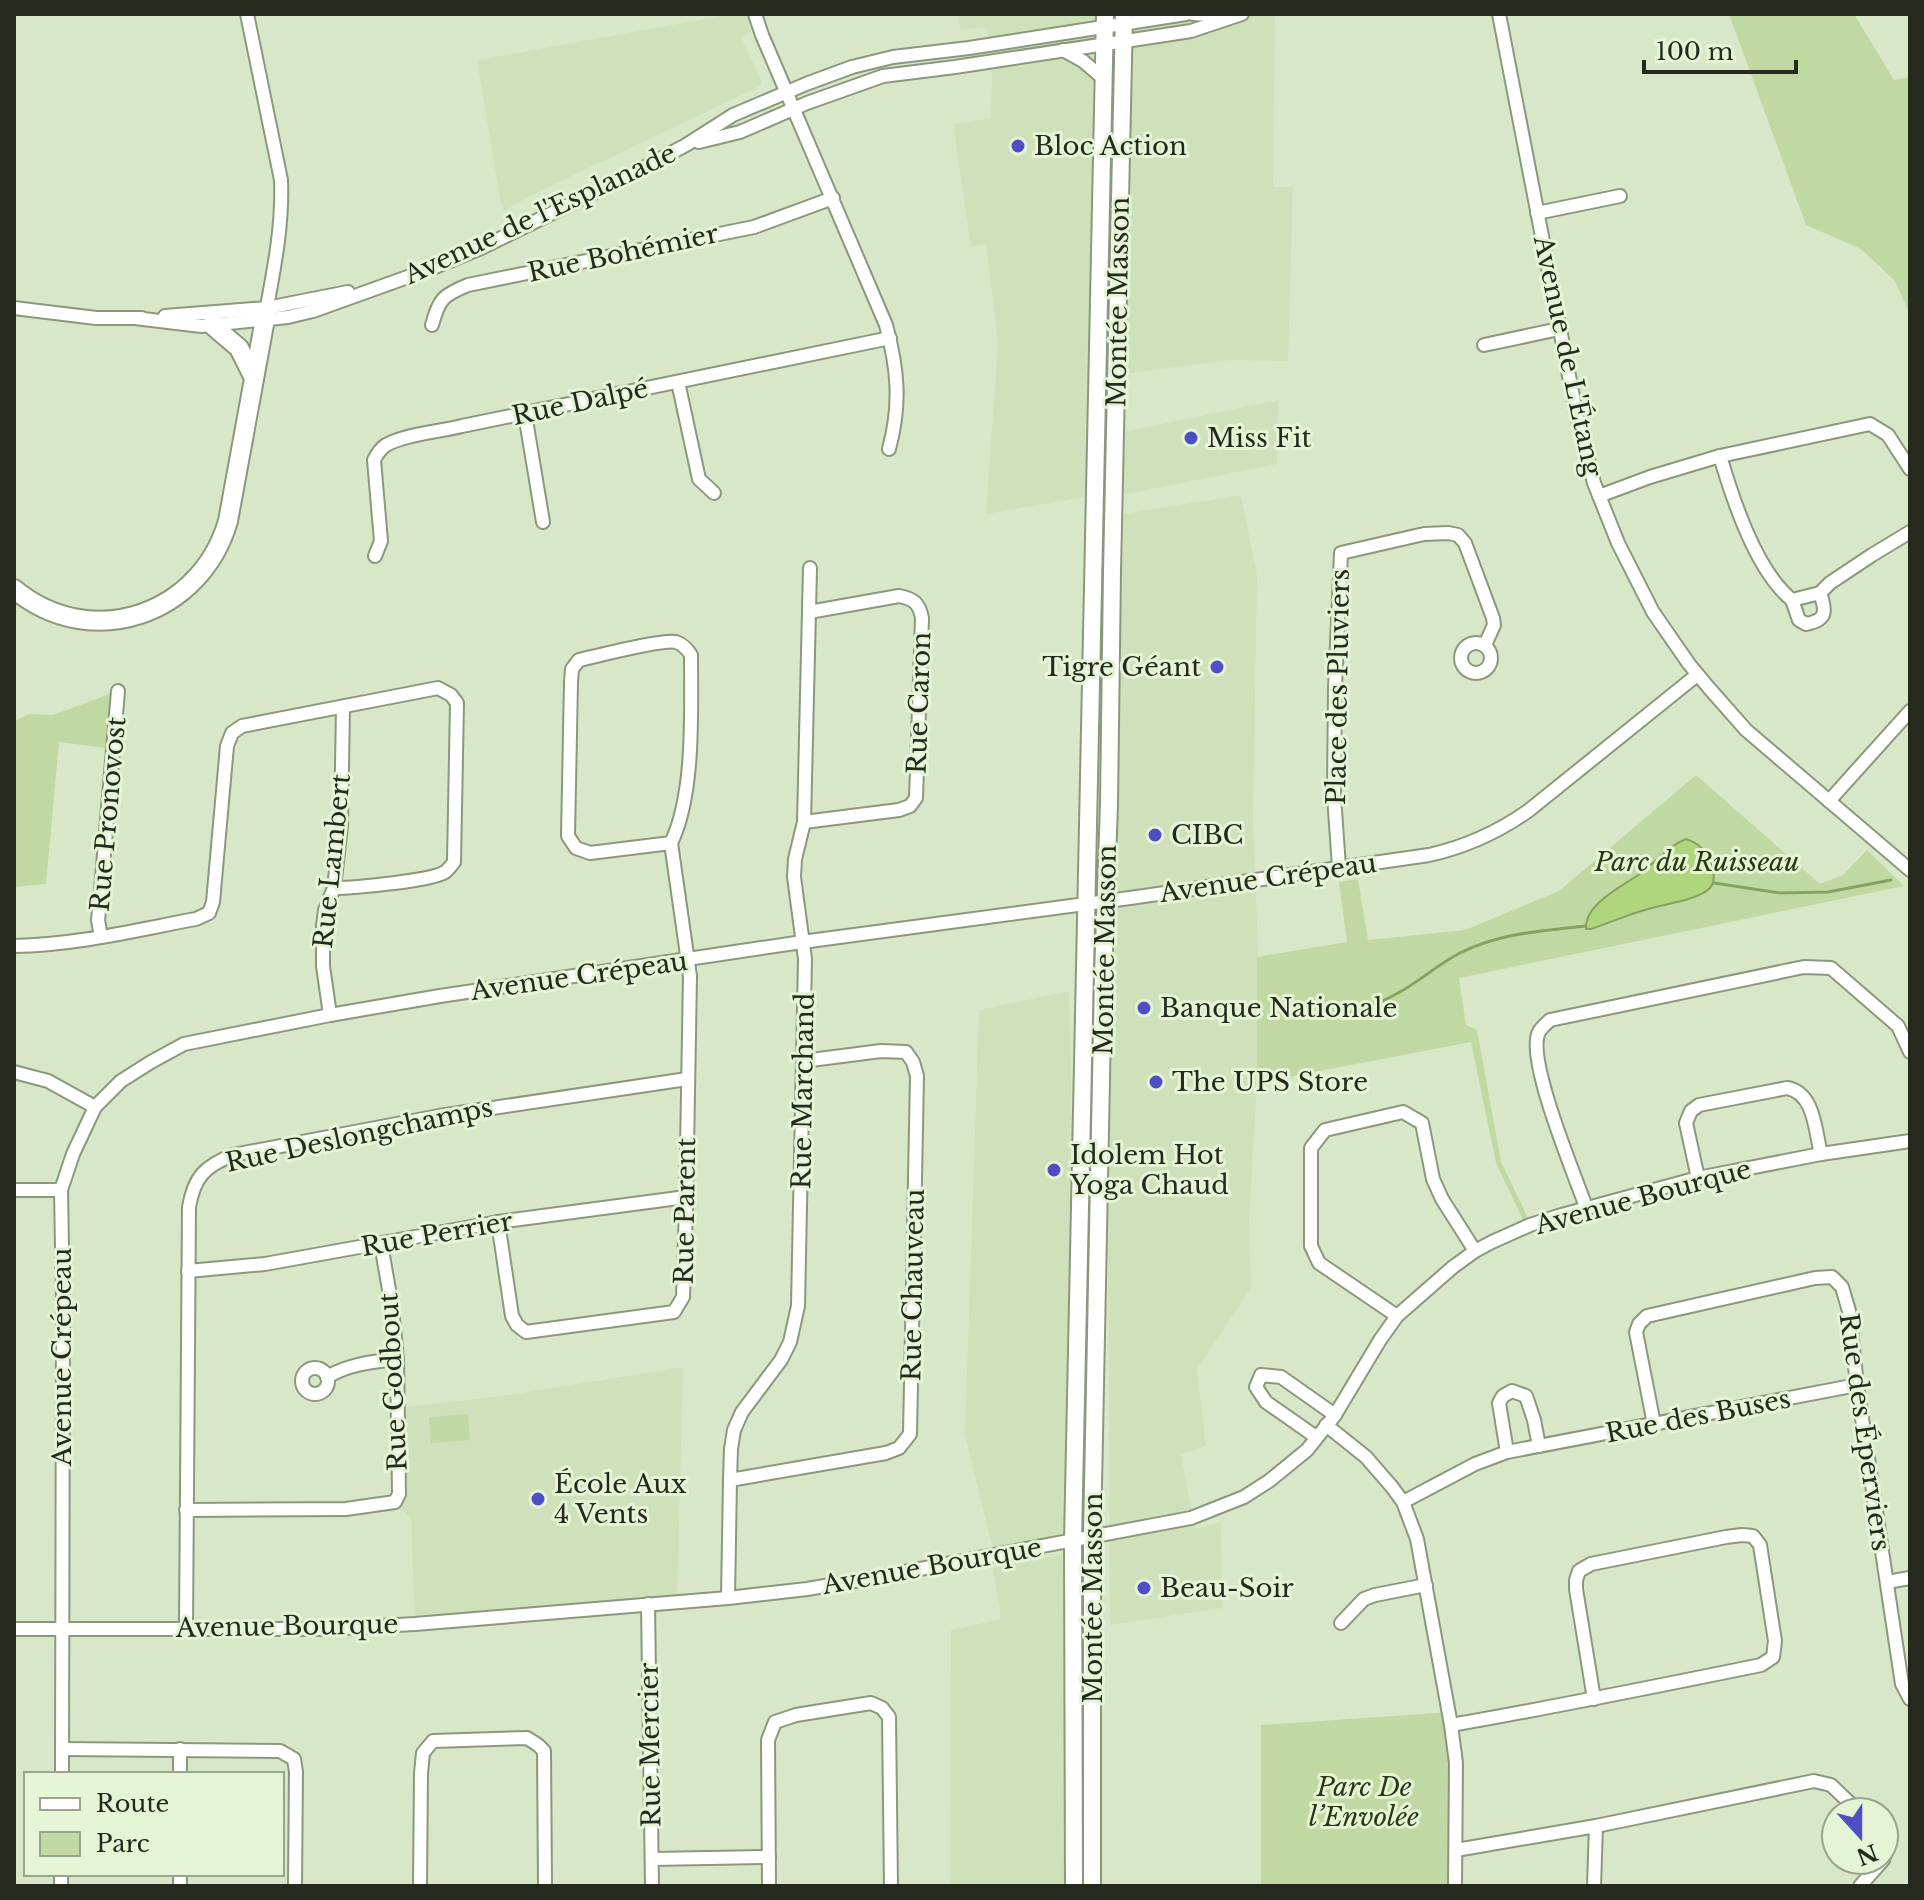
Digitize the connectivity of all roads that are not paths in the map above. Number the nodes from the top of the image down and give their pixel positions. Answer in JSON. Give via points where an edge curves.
{"nodes":[{"id":1,"x":247,"y":14,"type":"edge"},
{"id":2,"x":755,"y":14,"type":"edge"},
{"id":3,"x":1186,"y":14,"type":"edge"},
{"id":4,"x":1193,"y":14,"type":"edge"},
{"id":5,"x":1499,"y":14,"type":"edge"},
{"id":6,"x":1238,"y":15,"type":"edge"},
{"id":7,"x":1124,"y":19,"type":"edge"},
{"id":8,"x":1105,"y":28,"type":"edge"},
{"id":9,"x":1123,"y":41,"type":"junction"},
{"id":10,"x":1063,"y":50,"type":"junction"},
{"id":11,"x":1105,"y":80,"type":"junction"},
{"id":12,"x":787,"y":92,"type":"junction"},
{"id":13,"x":794,"y":108,"type":"junction"},
{"id":14,"x":686,"y":145,"type":"junction"},
{"id":15,"x":1620,"y":196,"type":"dead end"},
{"id":16,"x":833,"y":198,"type":"junction"},
{"id":17,"x":1537,"y":213,"type":"junction"},
{"id":18,"x":14,"y":308,"type":"edge"},
{"id":19,"x":266,"y":314,"type":"junction"},
{"id":20,"x":135,"y":318,"type":"junction"},
{"id":21,"x":212,"y":325,"type":"junction"},
{"id":22,"x":432,"y":325,"type":"dead end"},
{"id":23,"x":1559,"y":329,"type":"junction"},
{"id":24,"x":890,"y":338,"type":"junction"},
{"id":25,"x":1484,"y":345,"type":"dead end"},
{"id":26,"x":254,"y":378,"type":"junction"},
{"id":27,"x":678,"y":382,"type":"junction"},
{"id":28,"x":525,"y":414,"type":"junction"},
{"id":29,"x":889,"y":449,"type":"dead end"},
{"id":30,"x":1720,"y":456,"type":"junction"},
{"id":31,"x":1910,"y":469,"type":"edge"},
{"id":32,"x":714,"y":493,"type":"dead end"},
{"id":33,"x":1599,"y":496,"type":"junction"},
{"id":34,"x":543,"y":522,"type":"dead end"},
{"id":35,"x":1910,"y":532,"type":"edge"},
{"id":36,"x":375,"y":556,"type":"dead end"},
{"id":37,"x":810,"y":568,"type":"dead end"},
{"id":38,"x":14,"y":589,"type":"edge"},
{"id":39,"x":1820,"y":593,"type":"junction"},
{"id":40,"x":1792,"y":600,"type":"junction"},
{"id":41,"x":809,"y":612,"type":"junction"},
{"id":42,"x":1485,"y":645,"type":"dead end"},
{"id":43,"x":1697,"y":675,"type":"junction"},
{"id":44,"x":118,"y":691,"type":"dead end"},
{"id":45,"x":343,"y":707,"type":"junction"},
{"id":46,"x":1909,"y":714,"type":"edge"},
{"id":47,"x":1829,"y":801,"type":"junction"},
{"id":48,"x":804,"y":822,"type":"junction"},
{"id":49,"x":671,"y":843,"type":"junction"},
{"id":50,"x":1339,"y":867,"type":"junction"},
{"id":51,"x":1910,"y":870,"type":"edge"},
{"id":52,"x":334,"y":888,"type":"junction"},
{"id":53,"x":1105,"y":901,"type":"junction"},
{"id":54,"x":1087,"y":903,"type":"junction"},
{"id":55,"x":101,"y":937,"type":"junction"},
{"id":56,"x":802,"y":942,"type":"junction"},
{"id":57,"x":14,"y":946,"type":"edge"},
{"id":58,"x":687,"y":960,"type":"junction"},
{"id":59,"x":330,"y":1015,"type":"junction"},
{"id":60,"x":1910,"y":1052,"type":"edge"},
{"id":61,"x":803,"y":1061,"type":"junction"},
{"id":62,"x":14,"y":1072,"type":"edge"},
{"id":63,"x":687,"y":1079,"type":"junction"},
{"id":64,"x":95,"y":1107,"type":"junction"},
{"id":65,"x":1910,"y":1141,"type":"edge"},
{"id":66,"x":1821,"y":1154,"type":"junction"},
{"id":67,"x":1698,"y":1178,"type":"junction"},
{"id":68,"x":14,"y":1190,"type":"edge"},
{"id":69,"x":61,"y":1190,"type":"junction"},
{"id":70,"x":686,"y":1197,"type":"junction"},
{"id":71,"x":1081,"y":1204,"type":"junction"},
{"id":72,"x":1099,"y":1204,"type":"junction"},
{"id":73,"x":1586,"y":1207,"type":"junction"},
{"id":74,"x":498,"y":1222,"type":"junction"},
{"id":75,"x":381,"y":1244,"type":"junction"},
{"id":76,"x":1475,"y":1251,"type":"junction"},
{"id":77,"x":188,"y":1271,"type":"junction"},
{"id":78,"x":1397,"y":1316,"type":"junction"},
{"id":79,"x":397,"y":1359,"type":"junction"},
{"id":80,"x":327,"y":1377,"type":"dead end"},
{"id":81,"x":1857,"y":1385,"type":"junction"},
{"id":82,"x":1330,"y":1420,"type":"junction"},
{"id":83,"x":1654,"y":1424,"type":"junction"},
{"id":84,"x":1316,"y":1437,"type":"junction"},
{"id":85,"x":1539,"y":1446,"type":"junction"},
{"id":86,"x":1507,"y":1452,"type":"junction"},
{"id":87,"x":730,"y":1480,"type":"junction"},
{"id":88,"x":1403,"y":1502,"type":"junction"},
{"id":89,"x":186,"y":1510,"type":"junction"},
{"id":90,"x":1092,"y":1538,"type":"junction"},
{"id":91,"x":1073,"y":1541,"type":"junction"},
{"id":92,"x":1910,"y":1578,"type":"edge"},
{"id":93,"x":1887,"y":1582,"type":"junction"},
{"id":94,"x":1426,"y":1585,"type":"junction"},
{"id":95,"x":728,"y":1598,"type":"junction"},
{"id":96,"x":648,"y":1604,"type":"junction"},
{"id":97,"x":1341,"y":1623,"type":"dead end"},
{"id":98,"x":186,"y":1628,"type":"junction"},
{"id":99,"x":14,"y":1629,"type":"edge"},
{"id":100,"x":62,"y":1629,"type":"junction"},
{"id":101,"x":1594,"y":1699,"type":"junction"},
{"id":102,"x":1910,"y":1699,"type":"edge"},
{"id":103,"x":1451,"y":1725,"type":"junction"},
{"id":104,"x":62,"y":1749,"type":"junction"},
{"id":105,"x":180,"y":1749,"type":"junction"},
{"id":106,"x":62,"y":1772,"type":"edge"},
{"id":107,"x":180,"y":1772,"type":"edge"},
{"id":108,"x":1842,"y":1796,"type":"edge"},
{"id":109,"x":1596,"y":1826,"type":"junction"},
{"id":110,"x":1456,"y":1850,"type":"junction"},
{"id":111,"x":769,"y":1857,"type":"junction"},
{"id":112,"x":652,"y":1859,"type":"junction"},
{"id":113,"x":295,"y":1886,"type":"edge"},
{"id":114,"x":420,"y":1886,"type":"edge"},
{"id":115,"x":545,"y":1886,"type":"edge"},
{"id":116,"x":652,"y":1886,"type":"edge"},
{"id":117,"x":769,"y":1886,"type":"edge"},
{"id":118,"x":891,"y":1886,"type":"edge"},
{"id":119,"x":1074,"y":1886,"type":"edge"},
{"id":120,"x":1092,"y":1886,"type":"edge"},
{"id":121,"x":1455,"y":1886,"type":"edge"},
{"id":122,"x":1594,"y":1886,"type":"edge"}],
"edges":[{"from":1,"to":19,"type":"street","via":[[281,180]]},
{"from":2,"to":12,"type":"street"},
{"from":3,"to":7,"type":"street","name":"Avenue de l'Esplanade"},
{"from":4,"to":6,"type":"street","name":"Avenue de l'Esplanade"},
{"from":5,"to":17,"type":"street","name":"Avenue de L'Étang"},
{"from":6,"to":9,"type":"street","name":"Avenue de l'Esplanade","via":[[1191,31]]},
{"from":7,"to":8,"type":"street","name":"Avenue de l'Esplanade"},
{"from":7,"to":9,"type":"main road","name":"Montée Masson"},
{"from":8,"to":9,"type":"street","name":"Avenue de l'Esplanade"},
{"from":8,"to":10,"type":"street","name":"Avenue de l'Esplanade"},
{"from":8,"to":11,"type":"main road","name":"Montée Masson"},
{"from":8,"to":12,"type":"street","name":"Avenue de l'Esplanade","via":[[883,59]]},
{"from":9,"to":53,"type":"main road","name":"Montée Masson"},
{"from":10,"to":11,"type":"street"},
{"from":10,"to":13,"type":"street","name":"Avenue de l'Esplanade","via":[[888,75]]},
{"from":11,"to":54,"type":"main road","name":"Montée Masson"},
{"from":12,"to":13,"type":"street"},
{"from":12,"to":14,"type":"street","name":"Avenue de l'Esplanade","via":[[733,115]]},
{"from":13,"to":14,"type":"street","name":"Avenue de l'Esplanade","via":[[740,132]]},
{"from":13,"to":16,"type":"street"},
{"from":14,"to":19,"type":"street","name":"Avenue de l'Esplanade","via":[[430,269],[313,311]]},
{"from":15,"to":17,"type":"street"},
{"from":16,"to":22,"type":"street","name":"Rue Bohémier","via":[[754,227],[468,285],[446,294]]},
{"from":16,"to":24,"type":"street"},
{"from":17,"to":23,"type":"street","name":"Avenue de L'Étang"},
{"from":18,"to":20,"type":"street","name":"Avenue de l'Esplanade"},
{"from":19,"to":20,"type":"street","name":"Avenue de l'Esplanade"},
{"from":19,"to":21,"type":"street","name":"Avenue de l'Esplanade"},
{"from":19,"to":26,"type":"highway"},
{"from":20,"to":21,"type":"street","name":"Avenue de l'Esplanade"},
{"from":21,"to":26,"type":"highway","via":[[239,348]]},
{"from":23,"to":25,"type":"street"},
{"from":23,"to":33,"type":"street","name":"Avenue de L'Étang"},
{"from":24,"to":27,"type":"street","name":"Rue Dalpé"},
{"from":24,"to":29,"type":"street","via":[[897,380]]},
{"from":26,"to":38,"type":"highway","via":[[226,529],[210,563],[186,590],[145,613],[98,621],[57,614]]},
{"from":27,"to":28,"type":"street","name":"Rue Dalpé"},
{"from":27,"to":32,"type":"street","via":[[699,479]]},
{"from":28,"to":34,"type":"street"},
{"from":28,"to":36,"type":"street","name":"Rue Dalpé","via":[[401,440],[378,452],[374,460],[381,541]]},
{"from":30,"to":31,"type":"street","via":[[1870,424],[1888,435]]},
{"from":30,"to":33,"type":"street"},
{"from":30,"to":40,"type":"street","via":[[1761,562]]},
{"from":33,"to":43,"type":"street","name":"Avenue de L'Étang","via":[[1648,602]]},
{"from":35,"to":39,"type":"street"},
{"from":37,"to":41,"type":"street","name":"Rue Marchand"},
{"from":39,"to":40,"type":"street"},
{"from":39,"to":40,"type":"street","via":[[1825,607],[1816,622],[1799,620]]},
{"from":41,"to":48,"type":"street","name":"Rue Marchand"},
{"from":41,"to":48,"type":"street","name":"Rue Caron","via":[[899,596],[920,606],[922,618],[916,798],[899,810]]},
{"from":42,"to":50,"type":"street","name":"Place des Pluviers","via":[[1493,618],[1458,535],[1424,534],[1341,553],[1334,796]]},
{"from":43,"to":47,"type":"street","name":"Avenue de L'Étang","via":[[1746,730]]},
{"from":43,"to":50,"type":"street","name":"Avenue Crépeau","via":[[1501,829],[1439,853]]},
{"from":44,"to":55,"type":"street","name":"Rue Pronovost","via":[[98,920]]},
{"from":45,"to":52,"type":"street","name":"Rue Lambert"},
{"from":45,"to":52,"type":"street","via":[[438,688],[457,703],[454,862],[444,873],[429,877]]},
{"from":45,"to":55,"type":"street","via":[[242,726],[232,733],[209,913]]},
{"from":46,"to":47,"type":"street"},
{"from":47,"to":51,"type":"street","name":"Avenue de L'Étang"},
{"from":48,"to":56,"type":"street","name":"Rue Marchand","via":[[794,877]]},
{"from":49,"to":49,"type":"street","name":"Rue Parent","via":[[688,771],[691,655],[676,642],[579,660],[571,682],[568,836],[576,848],[590,853]]},
{"from":49,"to":58,"type":"street","name":"Rue Parent"},
{"from":50,"to":53,"type":"street","name":"Avenue Crépeau"},
{"from":52,"to":59,"type":"street","name":"Rue Lambert","via":[[325,910],[322,948]]},
{"from":53,"to":54,"type":"street","name":"Avenue Crépeau"},
{"from":53,"to":72,"type":"main road","name":"Montée Masson"},
{"from":54,"to":56,"type":"street","name":"Avenue Crépeau"},
{"from":54,"to":71,"type":"main road","name":"Montée Masson"},
{"from":55,"to":57,"type":"street"},
{"from":56,"to":58,"type":"street","name":"Avenue Crépeau"},
{"from":56,"to":61,"type":"street","name":"Rue Marchand"},
{"from":58,"to":59,"type":"street","name":"Avenue Crépeau"},
{"from":58,"to":63,"type":"street","name":"Rue Parent"},
{"from":59,"to":64,"type":"street","name":"Avenue Crépeau","via":[[184,1044],[121,1081]]},
{"from":60,"to":73,"type":"street","via":[[1898,1026],[1831,968],[1804,967],[1550,1020],[1539,1031],[1537,1047],[1544,1088]]},
{"from":61,"to":87,"type":"street","name":"Rue Marchand","via":[[798,1306],[781,1360],[734,1430]]},
{"from":61,"to":87,"type":"street","name":"Rue Chauveau","via":[[881,1051],[906,1052],[913,1062],[917,1076],[910,1434],[899,1448],[886,1453]]},
{"from":62,"to":64,"type":"street","via":[[48,1081]]},
{"from":63,"to":70,"type":"street","name":"Rue Parent"},
{"from":63,"to":77,"type":"street","name":"Rue Deslongchamps","via":[[439,1116],[233,1155],[204,1171],[191,1193]]},
{"from":64,"to":69,"type":"street","name":"Avenue Crépeau"},
{"from":65,"to":66,"type":"street","name":"Avenue Bourque"},
{"from":66,"to":67,"type":"street","name":"Avenue Bourque"},
{"from":66,"to":67,"type":"street","via":[[1811,1110],[1797,1090],[1699,1105],[1686,1123]]},
{"from":67,"to":73,"type":"street","name":"Avenue Bourque"},
{"from":68,"to":69,"type":"street"},
{"from":69,"to":100,"type":"street","name":"Avenue Crépeau"},
{"from":70,"to":74,"type":"street","name":"Rue Perrier"},
{"from":70,"to":74,"type":"street","name":"Rue Parent","via":[[683,1297],[674,1312],[662,1314],[526,1332],[512,1316]]},
{"from":71,"to":72,"type":"main road"},
{"from":71,"to":91,"type":"main road","name":"Montée Masson"},
{"from":72,"to":90,"type":"main road","name":"Montée Masson"},
{"from":73,"to":76,"type":"street","name":"Avenue Bourque"},
{"from":74,"to":75,"type":"street","name":"Rue Perrier"},
{"from":75,"to":77,"type":"street","name":"Rue Perrier"},
{"from":75,"to":79,"type":"street","name":"Rue Godbout"},
{"from":76,"to":78,"type":"street","name":"Avenue Bourque"},
{"from":76,"to":78,"type":"street","via":[[1433,1179],[1422,1123],[1403,1112],[1325,1130],[1311,1148],[1311,1246],[1319,1263]]},
{"from":77,"to":89,"type":"street","name":"Rue Deslongchamps"},
{"from":78,"to":82,"type":"street","name":"Avenue Bourque"},
{"from":79,"to":80,"type":"street","via":[[359,1363]]},
{"from":79,"to":89,"type":"street","name":"Rue Godbout","via":[[395,1502],[346,1509]]},
{"from":81,"to":83,"type":"street","name":"Rue des Buses"},
{"from":81,"to":83,"type":"street","name":"Rue des Éperviers","via":[[1842,1287],[1832,1277],[1815,1278],[1647,1316],[1636,1332]]},
{"from":81,"to":93,"type":"street","name":"Rue des Éperviers"},
{"from":82,"to":84,"type":"street","name":"Avenue Bourque"},
{"from":82,"to":84,"type":"street","via":[[1281,1377],[1261,1375],[1256,1387],[1266,1402]]},
{"from":82,"to":88,"type":"street"},
{"from":83,"to":85,"type":"street","name":"Rue des Buses"},
{"from":84,"to":90,"type":"street","name":"Avenue Bourque","via":[[1307,1450],[1244,1497],[1191,1518]]},
{"from":85,"to":86,"type":"street","name":"Rue des Buses"},
{"from":85,"to":86,"type":"street","via":[[1526,1396],[1512,1391],[1499,1403]]},
{"from":86,"to":88,"type":"street","name":"Rue des Buses"},
{"from":87,"to":95,"type":"street","name":"Rue Marchand"},
{"from":88,"to":94,"type":"street"},
{"from":89,"to":98,"type":"street","name":"Rue Deslongchamps"},
{"from":90,"to":91,"type":"street","name":"Avenue Bourque"},
{"from":90,"to":120,"type":"main road","name":"Montée Masson"},
{"from":91,"to":95,"type":"street","name":"Avenue Bourque"},
{"from":91,"to":119,"type":"main road","name":"Montée Masson"},
{"from":92,"to":93,"type":"street"},
{"from":93,"to":102,"type":"street","name":"Rue des Éperviers","via":[[1902,1684]]},
{"from":94,"to":97,"type":"street","via":[[1364,1599]]},
{"from":94,"to":103,"type":"street"},
{"from":95,"to":96,"type":"street","name":"Avenue Bourque"},
{"from":96,"to":98,"type":"street","name":"Avenue Bourque","via":[[363,1627]]},
{"from":96,"to":112,"type":"street","name":"Rue Mercier"},
{"from":98,"to":100,"type":"street","name":"Avenue Bourque"},
{"from":99,"to":100,"type":"street","name":"Avenue Bourque"},
{"from":100,"to":104,"type":"street","name":"Avenue Crépeau"},
{"from":101,"to":101,"type":"street","via":[[1761,1665],[1773,1657],[1760,1545],[1753,1536],[1663,1549],[1579,1571],[1576,1589]]},
{"from":101,"to":103,"type":"street"},
{"from":103,"to":110,"type":"street"},
{"from":104,"to":105,"type":"street"},
{"from":104,"to":106,"type":"street","name":"Avenue Crépeau"},
{"from":105,"to":107,"type":"street"},
{"from":105,"to":113,"type":"street","via":[[280,1751],[294,1759]]},
{"from":108,"to":109,"type":"street","via":[[1831,1785],[1814,1781]]},
{"from":109,"to":110,"type":"street"},
{"from":109,"to":122,"type":"street"},
{"from":110,"to":121,"type":"street"},
{"from":111,"to":112,"type":"street"},
{"from":111,"to":117,"type":"street"},
{"from":111,"to":118,"type":"street","via":[[768,1740],[775,1722],[871,1703],[889,1717]]},
{"from":112,"to":116,"type":"street","name":"Rue Mercier"},
{"from":114,"to":115,"type":"street","via":[[423,1753],[433,1741],[527,1738],[544,1751]]}]}
